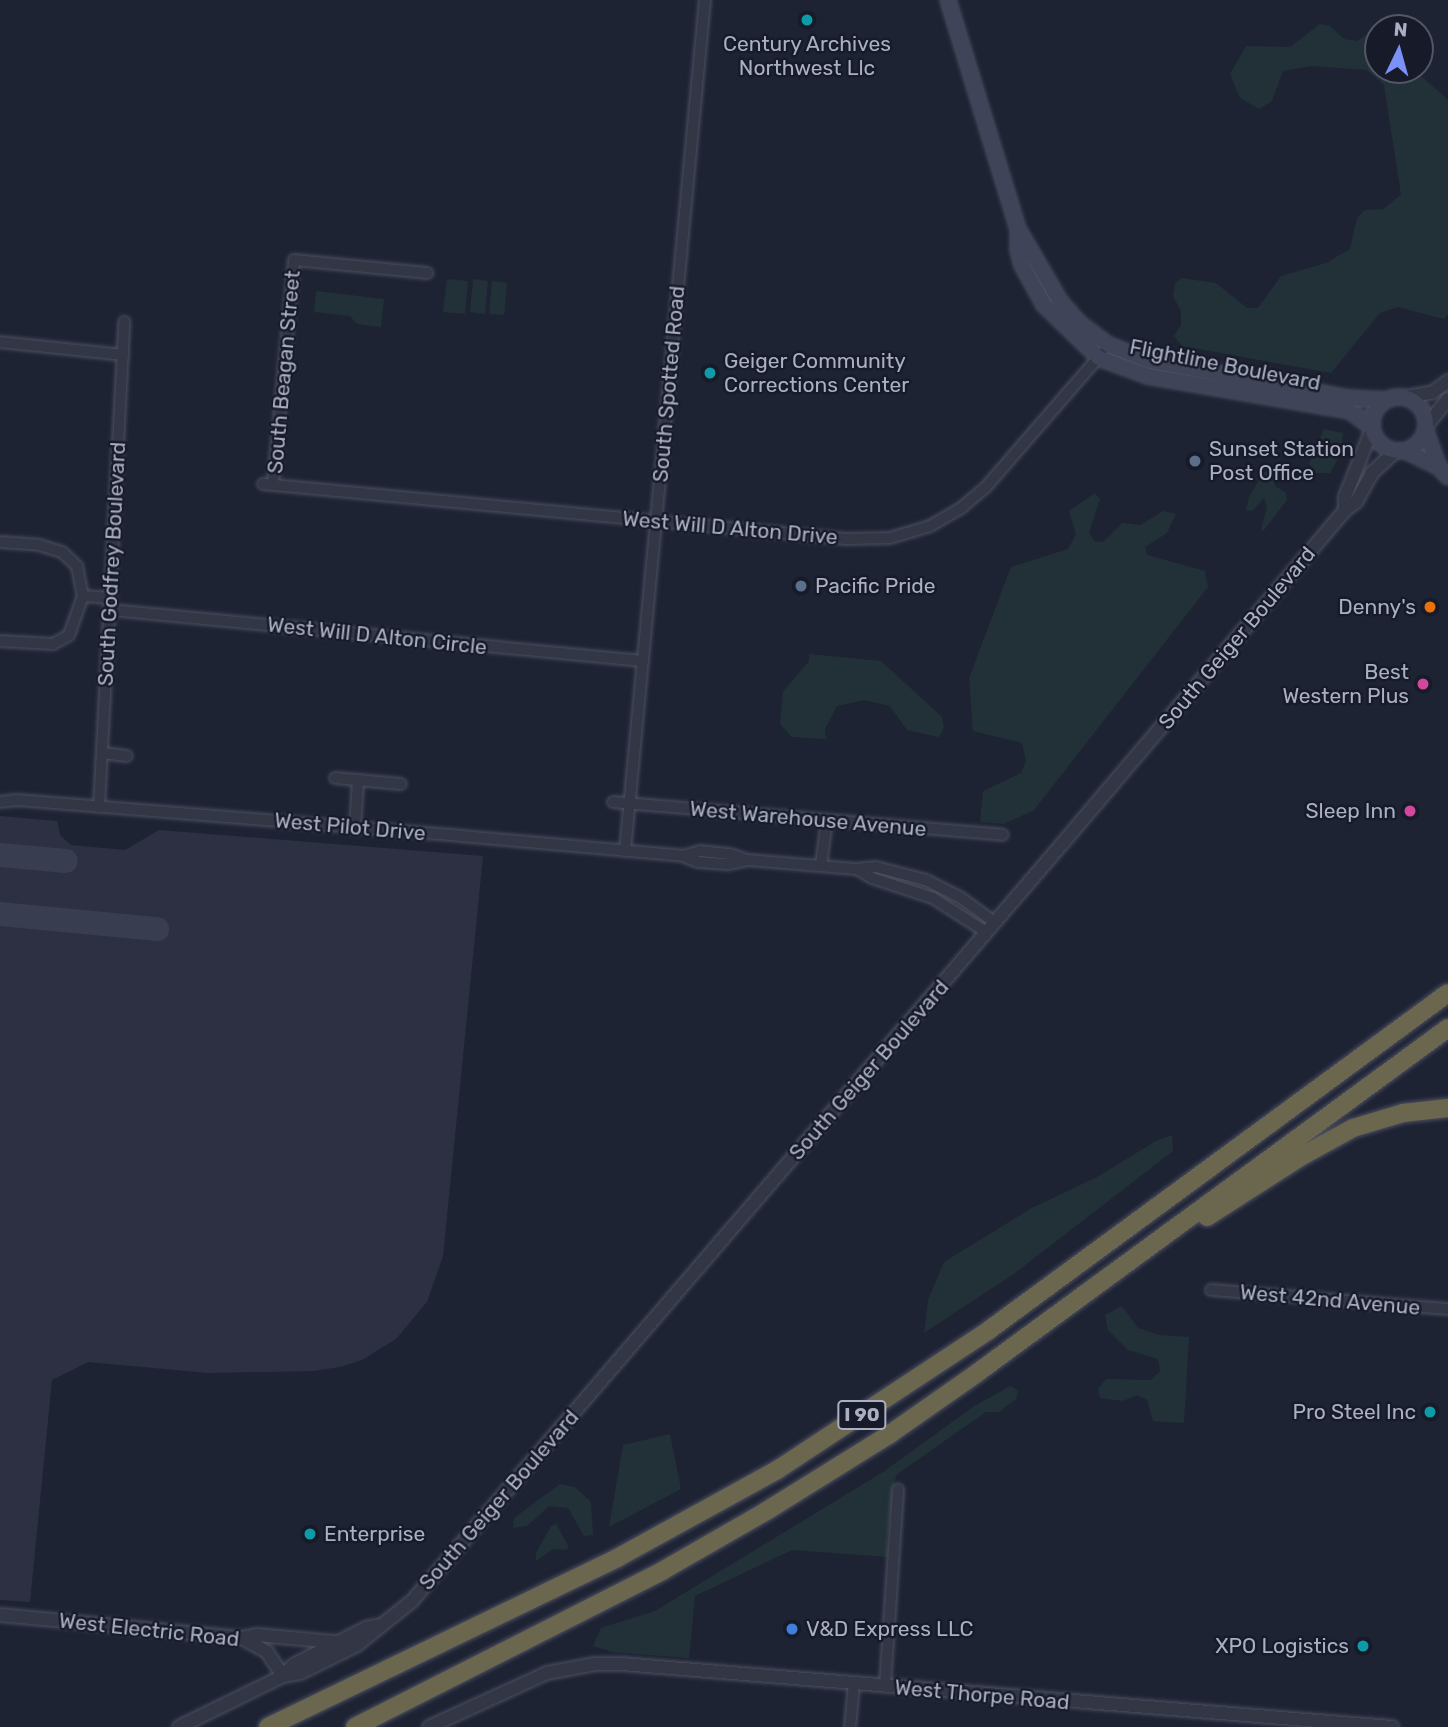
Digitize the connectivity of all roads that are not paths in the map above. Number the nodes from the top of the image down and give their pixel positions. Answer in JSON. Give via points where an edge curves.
{"nodes":[{"id":1,"x":705,"y":0,"type":"edge"},
{"id":2,"x":948,"y":0,"type":"edge"},
{"id":3,"x":1018,"y":229,"type":"junction"},
{"id":4,"x":427,"y":273,"type":"dead end"},
{"id":5,"x":124,"y":321,"type":"dead end"},
{"id":6,"x":0,"y":342,"type":"edge"},
{"id":7,"x":1109,"y":345,"type":"junction"},
{"id":8,"x":123,"y":355,"type":"junction"},
{"id":9,"x":1099,"y":358,"type":"junction"},
{"id":10,"x":1448,"y":381,"type":"edge"},
{"id":11,"x":1406,"y":397,"type":"junction"},
{"id":12,"x":1448,"y":399,"type":"edge"},
{"id":13,"x":1385,"y":400,"type":"junction"},
{"id":14,"x":1372,"y":428,"type":"junction"},
{"id":15,"x":1426,"y":428,"type":"junction"},
{"id":16,"x":1401,"y":451,"type":"junction"},
{"id":17,"x":1444,"y":472,"type":"edge"},
{"id":18,"x":268,"y":484,"type":"joint"},
{"id":19,"x":1345,"y":510,"type":"junction"},
{"id":20,"x":657,"y":522,"type":"junction"},
{"id":21,"x":0,"y":542,"type":"edge"},
{"id":22,"x":83,"y":596,"type":"junction"},
{"id":23,"x":111,"y":604,"type":"junction"},
{"id":24,"x":0,"y":641,"type":"edge"},
{"id":25,"x":643,"y":661,"type":"junction"},
{"id":26,"x":103,"y":753,"type":"junction"},
{"id":27,"x":127,"y":755,"type":"dead end"},
{"id":28,"x":335,"y":778,"type":"dead end"},
{"id":29,"x":358,"y":780,"type":"junction"},
{"id":30,"x":401,"y":784,"type":"dead end"},
{"id":31,"x":0,"y":796,"type":"edge"},
{"id":32,"x":17,"y":800,"type":"junction"},
{"id":33,"x":0,"y":802,"type":"edge"},
{"id":34,"x":613,"y":802,"type":"dead end"},
{"id":35,"x":629,"y":804,"type":"junction"},
{"id":36,"x":99,"y":807,"type":"junction"},
{"id":37,"x":827,"y":820,"type":"junction"},
{"id":38,"x":355,"y":828,"type":"junction"},
{"id":39,"x":1003,"y":835,"type":"dead end"},
{"id":40,"x":625,"y":851,"type":"junction"},
{"id":41,"x":821,"y":866,"type":"junction"},
{"id":42,"x":990,"y":927,"type":"junction"},
{"id":43,"x":1448,"y":979,"type":"edge"},
{"id":44,"x":1448,"y":993,"type":"edge"},
{"id":45,"x":1407,"y":1023,"type":"junction"},
{"id":46,"x":1448,"y":1028,"type":"edge"},
{"id":47,"x":1448,"y":1108,"type":"edge"},
{"id":48,"x":1177,"y":1227,"type":"junction"},
{"id":49,"x":1211,"y":1290,"type":"dead end"},
{"id":50,"x":1448,"y":1309,"type":"edge"},
{"id":51,"x":898,"y":1489,"type":"dead end"},
{"id":52,"x":0,"y":1615,"type":"edge"},
{"id":53,"x":386,"y":1624,"type":"junction"},
{"id":54,"x":242,"y":1638,"type":"junction"},
{"id":55,"x":343,"y":1640,"type":"junction"},
{"id":56,"x":283,"y":1676,"type":"junction"},
{"id":57,"x":854,"y":1684,"type":"junction"},
{"id":58,"x":885,"y":1686,"type":"junction"},
{"id":59,"x":1292,"y":1724,"type":"edge"},
{"id":60,"x":178,"y":1727,"type":"edge"},
{"id":61,"x":268,"y":1727,"type":"edge"},
{"id":62,"x":355,"y":1727,"type":"edge"},
{"id":63,"x":429,"y":1727,"type":"edge"},
{"id":64,"x":850,"y":1727,"type":"edge"},
{"id":65,"x":1392,"y":1727,"type":"edge"}],
"edges":[{"from":1,"to":20,"type":"street","name":"South Spotted Road"},
{"from":2,"to":3,"type":"main road","name":"Flightline Boulevard"},
{"from":3,"to":7,"type":"main road","name":"Flightline Boulevard","via":[[1060,301],[1078,322]]},
{"from":3,"to":9,"type":"main road","name":"Flightline Boulevard","via":[[1022,265],[1044,305]]},
{"from":4,"to":18,"type":"street","name":"South Beagan Street","via":[[294,260]]},
{"from":5,"to":8,"type":"street","name":"South Godfrey Boulevard"},
{"from":6,"to":8,"type":"street"},
{"from":7,"to":9,"type":"street","name":"West Will D Alton Drive"},
{"from":7,"to":13,"type":"main road","name":"Flightline Boulevard","via":[[1177,368]]},
{"from":8,"to":23,"type":"street","name":"South Godfrey Boulevard"},
{"from":9,"to":14,"type":"main road","name":"Flightline Boulevard","via":[[1148,376],[1350,411]]},
{"from":9,"to":20,"type":"street","name":"West Will D Alton Drive","via":[[986,487],[930,526],[890,538],[846,539]]},
{"from":10,"to":11,"type":"street","via":[[1433,392]]},
{"from":11,"to":13,"type":"main road"},
{"from":11,"to":15,"type":"main road","via":[[1420,405]]},
{"from":12,"to":15,"type":"street"},
{"from":13,"to":14,"type":"main road","via":[[1374,413]]},
{"from":14,"to":16,"type":"main road","via":[[1381,444]]},
{"from":14,"to":19,"type":"street","name":"South Geiger Boulevard","via":[[1345,497]]},
{"from":15,"to":16,"type":"main road","via":[[1414,447]]},
{"from":15,"to":17,"type":"main road"},
{"from":16,"to":17,"type":"main road"},
{"from":16,"to":19,"type":"street","name":"South Geiger Boulevard","via":[[1372,473],[1356,502]]},
{"from":18,"to":20,"type":"street","name":"West Will D Alton Drive"},
{"from":19,"to":42,"type":"street","name":"South Geiger Boulevard"},
{"from":20,"to":25,"type":"street","name":"South Spotted Road"},
{"from":21,"to":22,"type":"street","via":[[62,552],[77,566]]},
{"from":22,"to":23,"type":"street","name":"West Will D Alton Circle"},
{"from":22,"to":24,"type":"street","via":[[69,635],[53,644]]},
{"from":23,"to":25,"type":"street","name":"West Will D Alton Circle"},
{"from":23,"to":26,"type":"street","name":"South Godfrey Boulevard"},
{"from":25,"to":35,"type":"street","name":"South Spotted Road"},
{"from":26,"to":27,"type":"street"},
{"from":26,"to":36,"type":"street","name":"South Godfrey Boulevard"},
{"from":28,"to":29,"type":"street"},
{"from":29,"to":30,"type":"street"},
{"from":29,"to":38,"type":"street"},
{"from":31,"to":32,"type":"street","name":"West Pilot Drive"},
{"from":32,"to":33,"type":"street","name":"West Pilot Drive"},
{"from":32,"to":36,"type":"street","name":"West Pilot Drive"},
{"from":34,"to":35,"type":"street","name":"West Warehouse Avenue"},
{"from":35,"to":37,"type":"street","name":"West Warehouse Avenue"},
{"from":35,"to":40,"type":"street","name":"South Spotted Road"},
{"from":36,"to":38,"type":"street","name":"West Pilot Drive"},
{"from":37,"to":39,"type":"street","name":"West Warehouse Avenue"},
{"from":37,"to":41,"type":"street"},
{"from":38,"to":40,"type":"street","name":"West Pilot Drive"},
{"from":40,"to":41,"type":"street","name":"West Pilot Drive","via":[[683,856],[698,862],[748,860]]},
{"from":41,"to":42,"type":"street","name":"West Pilot Drive","via":[[876,867],[926,880],[960,897]]},
{"from":42,"to":53,"type":"street","name":"South Geiger Boulevard","via":[[412,1601]]},
{"from":43,"to":45,"type":"highway"},
{"from":44,"to":45,"type":"highway","number":"I 90"},
{"from":45,"to":61,"type":"highway","number":"I 90","via":[[989,1330],[777,1469],[617,1558]]},
{"from":46,"to":48,"type":"highway","number":"I 90"},
{"from":47,"to":48,"type":"highway","via":[[1403,1113],[1353,1128],[1301,1156],[1213,1215]]},
{"from":48,"to":62,"type":"highway","number":"I 90","via":[[945,1396],[768,1510],[579,1615]]},
{"from":49,"to":50,"type":"street","name":"West 42nd Avenue"},
{"from":51,"to":58,"type":"street"},
{"from":52,"to":54,"type":"street","name":"West Electric Road"},
{"from":53,"to":55,"type":"street","name":"South Geiger Boulevard"},
{"from":53,"to":56,"type":"street","name":"South Geiger Boulevard","via":[[357,1645],[300,1673]]},
{"from":54,"to":55,"type":"street"},
{"from":54,"to":56,"type":"street","name":"West Electric Road","via":[[267,1652]]},
{"from":55,"to":56,"type":"street","name":"South Geiger Boulevard","via":[[295,1664]]},
{"from":56,"to":60,"type":"street","name":"South Geiger Boulevard"},
{"from":57,"to":58,"type":"street","name":"West Thorpe Road"},
{"from":57,"to":63,"type":"street","name":"West Thorpe Road","via":[[622,1664],[573,1667],[547,1673]]},
{"from":57,"to":64,"type":"street"},
{"from":58,"to":59,"type":"street","name":"West Thorpe Road"},
{"from":59,"to":65,"type":"street","name":"West Thorpe Road"}]}
